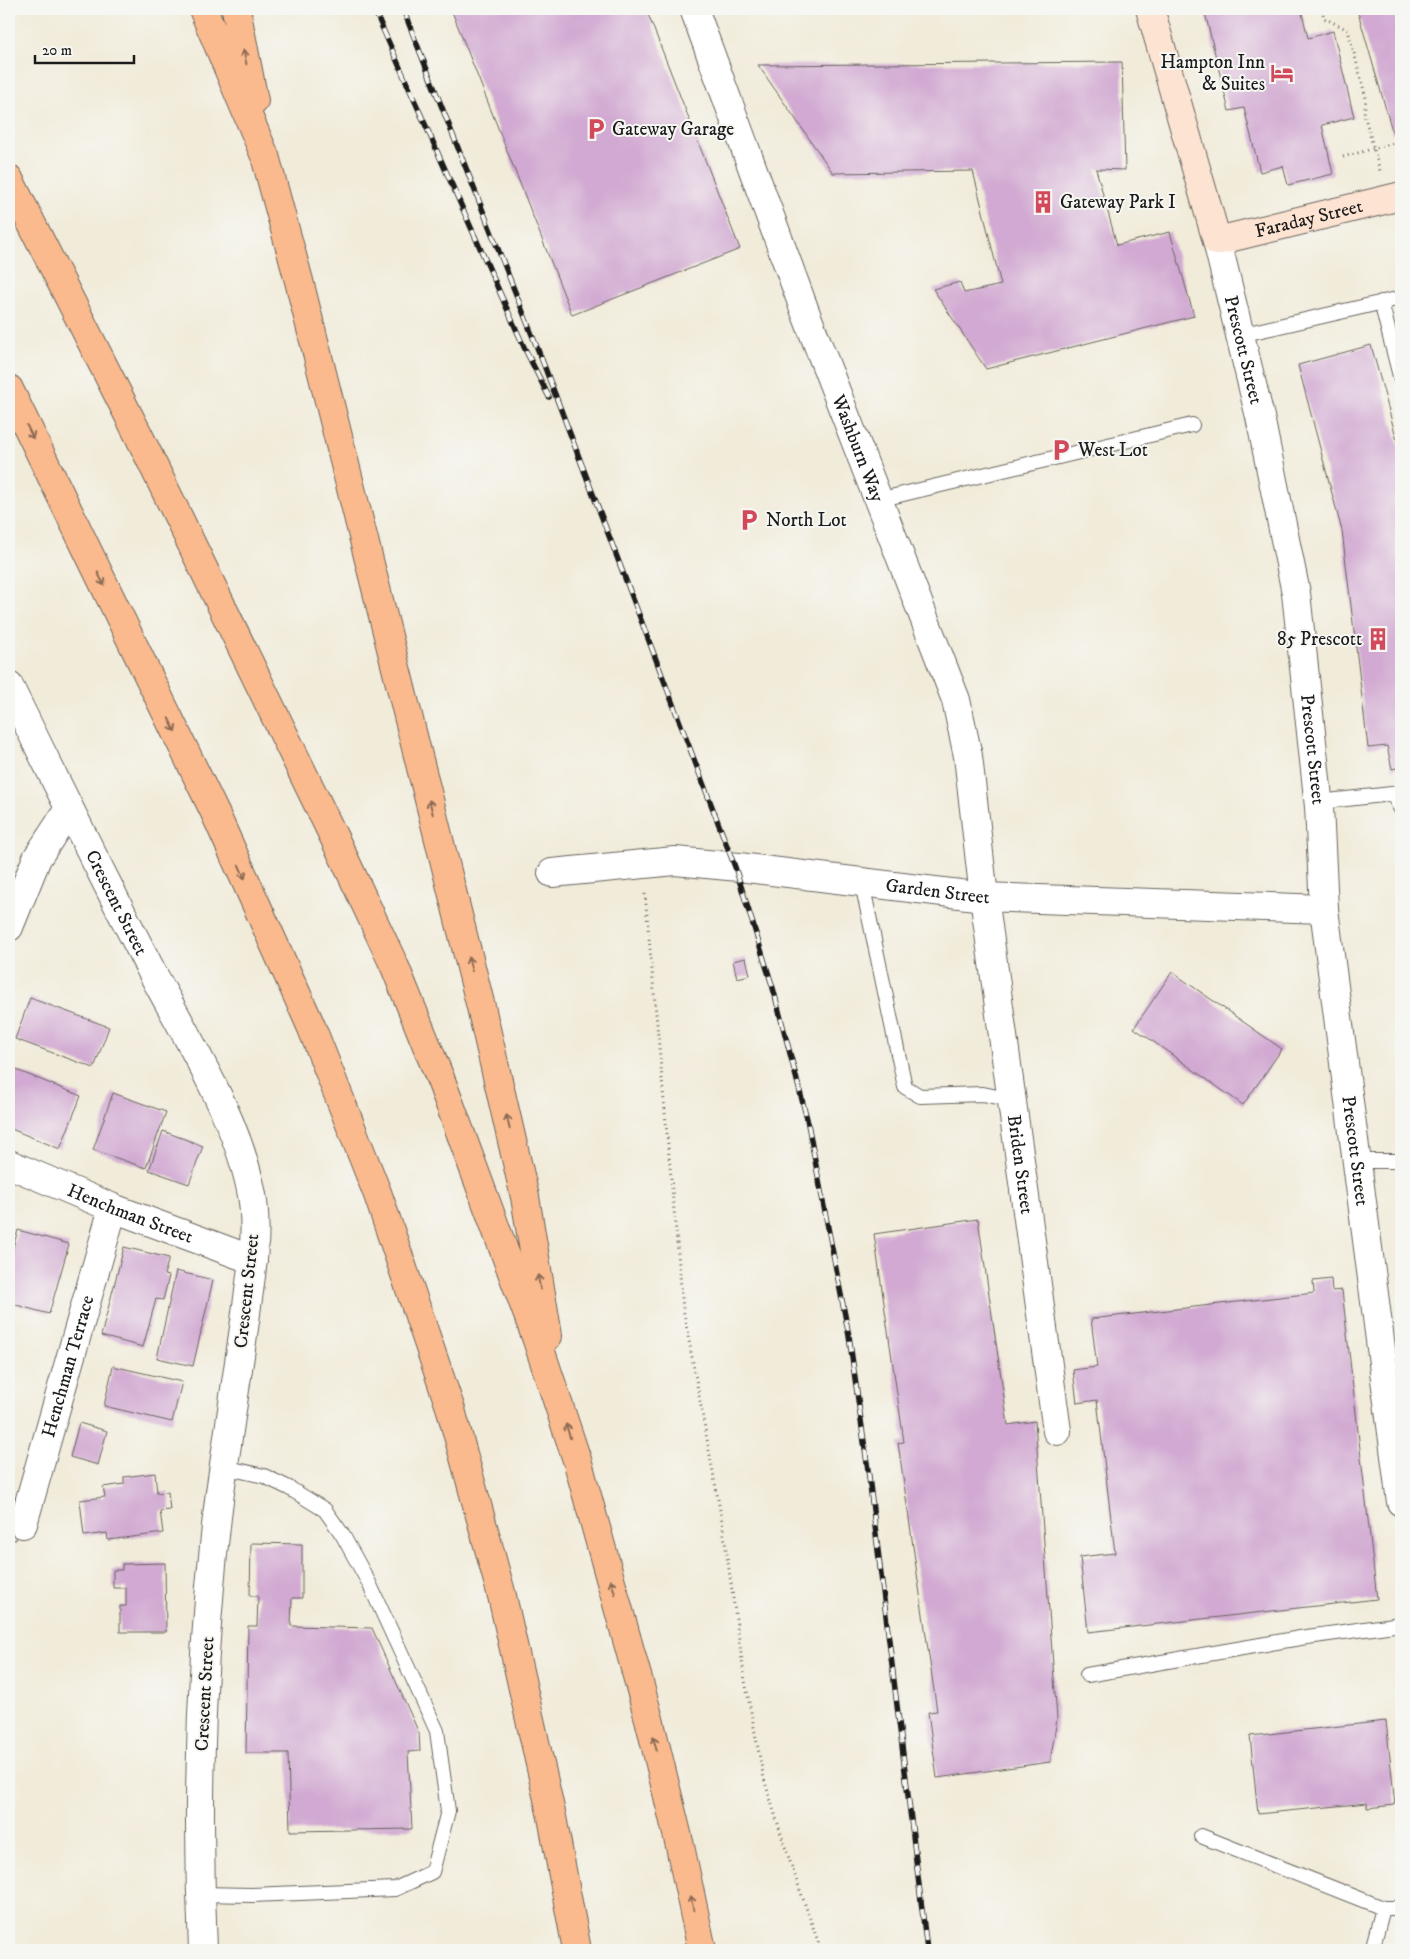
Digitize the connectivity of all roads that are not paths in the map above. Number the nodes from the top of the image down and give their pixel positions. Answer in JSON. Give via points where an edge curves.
{"nodes":[{"id":1,"x":203,"y":9,"type":"edge"},
{"id":2,"x":236,"y":9,"type":"edge"},
{"id":3,"x":694,"y":9,"type":"edge"},
{"id":4,"x":1150,"y":9,"type":"edge"},
{"id":5,"x":265,"y":156,"type":"junction"},
{"id":6,"x":9,"y":179,"type":"edge"},
{"id":7,"x":1401,"y":196,"type":"edge"},
{"id":8,"x":1217,"y":242,"type":"junction"},
{"id":9,"x":1401,"y":298,"type":"edge"},
{"id":10,"x":1381,"y":302,"type":"junction"},
{"id":11,"x":1240,"y":335,"type":"junction"},
{"id":12,"x":1401,"y":380,"type":"edge"},
{"id":13,"x":9,"y":389,"type":"edge"},
{"id":14,"x":1192,"y":425,"type":"dead end"},
{"id":15,"x":878,"y":500,"type":"junction"},
{"id":16,"x":9,"y":686,"type":"edge"},
{"id":17,"x":1397,"y":794,"type":"edge"},
{"id":18,"x":1318,"y":802,"type":"junction"},
{"id":19,"x":69,"y":809,"type":"junction"},
{"id":20,"x":1401,"y":809,"type":"edge"},
{"id":21,"x":552,"y":872,"type":"dead end"},
{"id":22,"x":862,"y":883,"type":"junction"},
{"id":23,"x":984,"y":897,"type":"junction"},
{"id":24,"x":1324,"y":909,"type":"junction"},
{"id":25,"x":9,"y":927,"type":"edge"},
{"id":26,"x":1012,"y":1100,"type":"junction"},
{"id":27,"x":1358,"y":1161,"type":"junction"},
{"id":28,"x":1401,"y":1161,"type":"edge"},
{"id":29,"x":9,"y":1164,"type":"edge"},
{"id":30,"x":113,"y":1208,"type":"junction"},
{"id":31,"x":253,"y":1260,"type":"junction"},
{"id":32,"x":558,"y":1399,"type":"junction"},
{"id":33,"x":1057,"y":1431,"type":"dead end"},
{"id":34,"x":224,"y":1466,"type":"junction"},
{"id":35,"x":1401,"y":1502,"type":"edge"},
{"id":36,"x":23,"y":1524,"type":"dead end"},
{"id":37,"x":1401,"y":1624,"type":"edge"},
{"id":38,"x":1087,"y":1675,"type":"dead end"},
{"id":39,"x":1201,"y":1836,"type":"dead end"},
{"id":40,"x":200,"y":1894,"type":"junction"},
{"id":41,"x":1383,"y":1908,"type":"junction"},
{"id":42,"x":1401,"y":1908,"type":"edge"},
{"id":43,"x":203,"y":1950,"type":"edge"},
{"id":44,"x":577,"y":1950,"type":"edge"},
{"id":45,"x":702,"y":1950,"type":"edge"},
{"id":46,"x":1372,"y":1950,"type":"edge"}],
"edges":[{"from":1,"to":5,"type":"highway"},
{"from":5,"to":2,"type":"highway","one_way":true},
{"from":3,"to":15,"type":"street","name":"Washburn Way"},
{"from":4,"to":8,"type":"street","name":"Prescott Street"},
{"from":32,"to":5,"type":"highway","one_way":true,"via":[[525,1197],[490,1045]]},
{"from":6,"to":32,"type":"highway","via":[[138,436],[395,967],[442,1083]]},
{"from":7,"to":8,"type":"street","name":"Faraday Street"},
{"from":8,"to":11,"type":"street","name":"Prescott Street"},
{"from":9,"to":10,"type":"lane"},
{"from":10,"to":11,"type":"lane"},
{"from":10,"to":12,"type":"lane"},
{"from":11,"to":18,"type":"street","name":"Prescott Street","via":[[1296,593]]},
{"from":13,"to":44,"type":"highway","one_way":true,"via":[[215,813],[311,1026],[378,1195],[450,1410],[502,1596],[552,1817]]},
{"from":14,"to":15,"type":"lane"},
{"from":15,"to":23,"type":"street","name":"Washburn Way","via":[[956,700],[968,756]]},
{"from":16,"to":19,"type":"street","name":"Crescent Street"},
{"from":17,"to":18,"type":"lane"},
{"from":17,"to":20,"type":"lane"},
{"from":18,"to":24,"type":"street","name":"Prescott Street"},
{"from":19,"to":25,"type":"street","via":[[37,858]]},
{"from":19,"to":31,"type":"street","name":"Crescent Street","via":[[217,1096],[243,1156],[252,1196]]},
{"from":21,"to":22,"type":"street","name":"Garden Street","via":[[675,861]]},
{"from":22,"to":23,"type":"street","name":"Garden Street"},
{"from":22,"to":26,"type":"lane","via":[[905,1087],[920,1096],[983,1094]]},
{"from":23,"to":24,"type":"street","name":"Garden Street"},
{"from":23,"to":26,"type":"street","name":"Briden Street"},
{"from":24,"to":27,"type":"street","name":"Prescott Street"},
{"from":26,"to":33,"type":"street","name":"Briden Street"},
{"from":27,"to":28,"type":"lane"},
{"from":27,"to":35,"type":"street","name":"Prescott Street"},
{"from":29,"to":30,"type":"street","name":"Henchman Street"},
{"from":30,"to":31,"type":"street","name":"Henchman Street"},
{"from":30,"to":36,"type":"street","name":"Henchman Terrace"},
{"from":31,"to":34,"type":"street","name":"Crescent Street"},
{"from":45,"to":32,"type":"highway","one_way":true,"via":[[649,1719]]},
{"from":34,"to":40,"type":"street","name":"Crescent Street","via":[[202,1714]]},
{"from":34,"to":40,"type":"lane","via":[[264,1476],[290,1488],[325,1510],[342,1534],[369,1583],[437,1731],[448,1811],[432,1872],[395,1889]]},
{"from":37,"to":38,"type":"lane"},
{"from":39,"to":41,"type":"lane"},
{"from":40,"to":43,"type":"street","name":"Crescent Street"},
{"from":41,"to":42,"type":"lane"},
{"from":41,"to":46,"type":"lane"}]}
